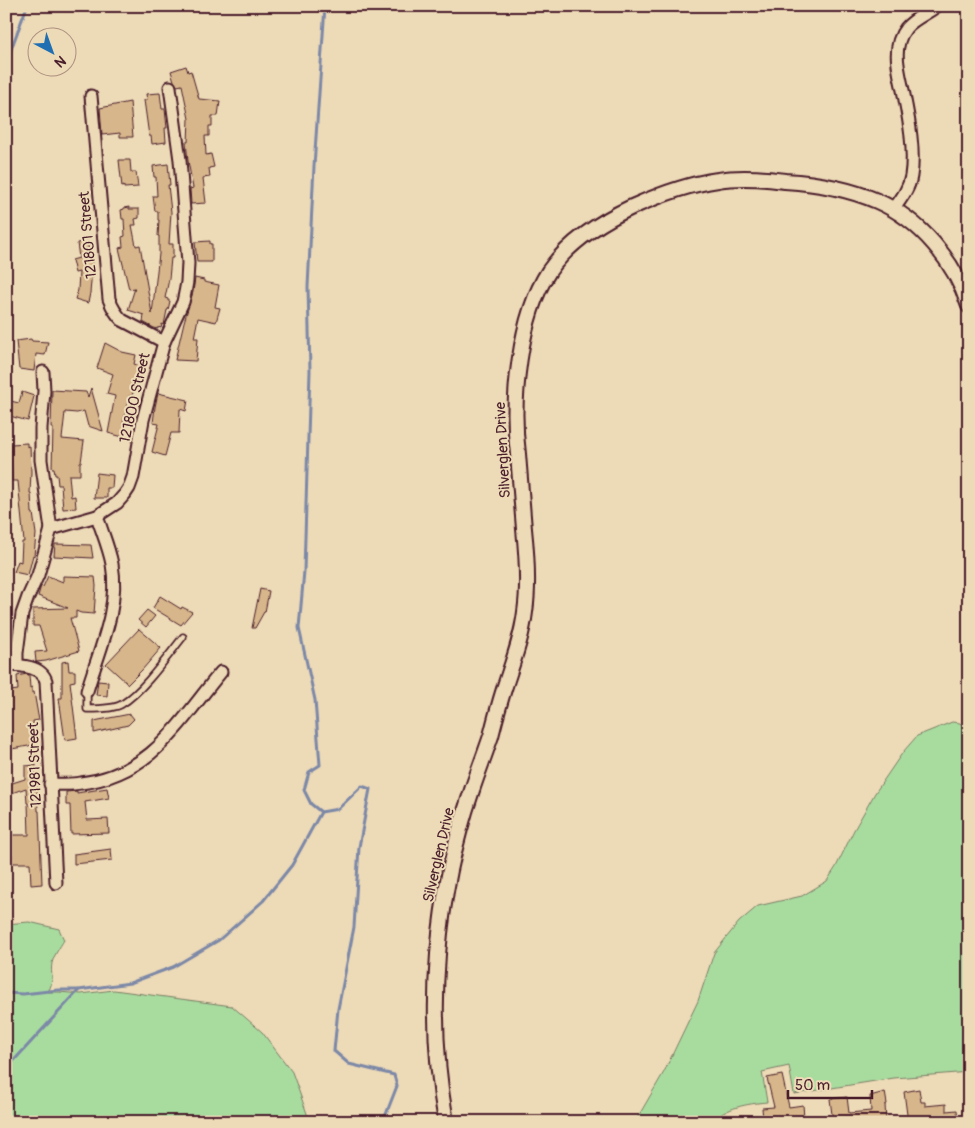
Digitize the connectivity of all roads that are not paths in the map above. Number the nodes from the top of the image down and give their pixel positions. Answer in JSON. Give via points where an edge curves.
{"nodes":[{"id":1,"x":937,"y":6,"type":"edge"},
{"id":2,"x":170,"y":87,"type":"dead end"},
{"id":3,"x":91,"y":96,"type":"dead end"},
{"id":4,"x":894,"y":210,"type":"junction"},
{"id":5,"x":969,"y":306,"type":"edge"},
{"id":6,"x":164,"y":342,"type":"junction"},
{"id":7,"x":43,"y":372,"type":"dead end"},
{"id":8,"x":96,"y":516,"type":"junction"},
{"id":9,"x":51,"y":528,"type":"junction"},
{"id":10,"x":183,"y":637,"type":"dead end"},
{"id":11,"x":12,"y":665,"type":"edge"},
{"id":12,"x":221,"y":672,"type":"dead end"},
{"id":13,"x":87,"y":691,"type":"joint"},
{"id":14,"x":50,"y":784,"type":"junction"},
{"id":15,"x":56,"y":883,"type":"dead end"},
{"id":16,"x":446,"y":1122,"type":"edge"}],
"edges":[{"from":1,"to":4,"type":"street","via":[[913,21],[898,41],[898,65],[912,164],[908,188]]},
{"from":2,"to":6,"type":"street","name":"121800 Street","via":[[188,262],[183,302]]},
{"from":3,"to":6,"type":"street","name":"121801 Street","via":[[109,299],[122,320]]},
{"from":4,"to":5,"type":"street","name":"Silverglen Drive","via":[[939,250],[956,276]]},
{"from":4,"to":16,"type":"street","name":"Silverglen Drive","via":[[853,193],[798,182],[750,178],[699,183],[649,199],[581,237],[549,271],[534,298],[526,324],[516,391],[516,435],[527,572],[526,612],[491,736],[462,822],[448,879],[441,927],[436,1036]]},
{"from":6,"to":8,"type":"street","name":"121800 Street","via":[[129,488],[117,503]]},
{"from":7,"to":9,"type":"street","via":[[41,460]]},
{"from":8,"to":9,"type":"street","name":"121800 Street"},
{"from":8,"to":13,"type":"street","via":[[112,564],[114,583],[108,625]]},
{"from":9,"to":11,"type":"street","via":[[38,575],[22,614],[17,653]]},
{"from":10,"to":13,"type":"lane","via":[[140,689],[117,707],[87,709]]},
{"from":11,"to":14,"type":"street","name":"121981 Street","via":[[42,673],[46,681]]},
{"from":12,"to":14,"type":"street","via":[[170,736],[136,765],[101,780]]},
{"from":14,"to":15,"type":"street","name":"121981 Street"}]}
